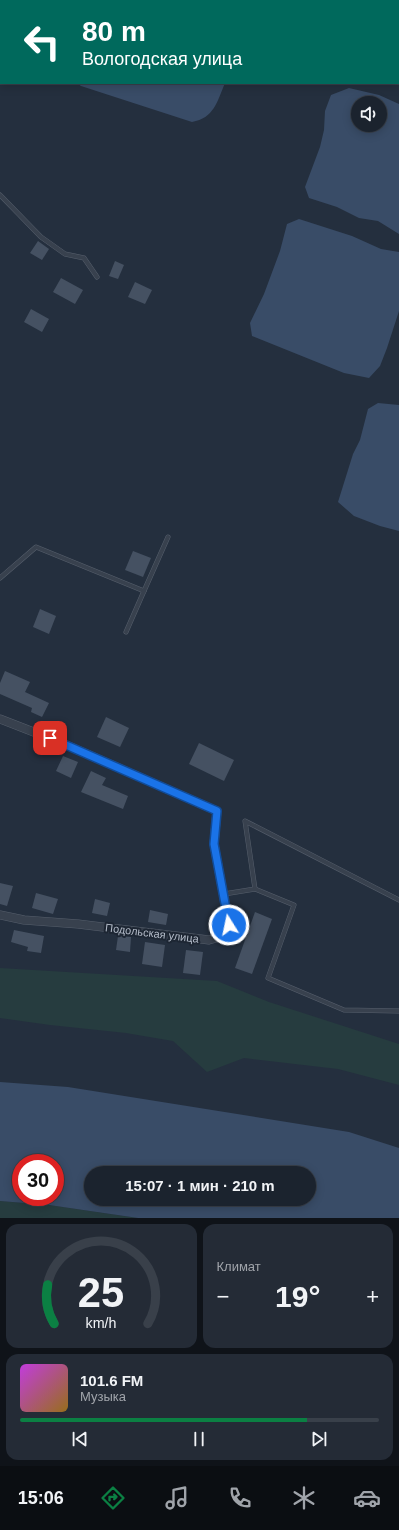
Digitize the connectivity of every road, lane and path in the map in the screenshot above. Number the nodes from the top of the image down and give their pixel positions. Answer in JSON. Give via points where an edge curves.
{"nodes":[{"id":1,"x":0,"y":196,"type":"edge"},
{"id":2,"x":97,"y":277,"type":"dead end"},
{"id":3,"x":168,"y":537,"type":"dead end"},
{"id":4,"x":0,"y":578,"type":"edge"},
{"id":5,"x":144,"y":591,"type":"junction"},
{"id":6,"x":126,"y":632,"type":"dead end"},
{"id":7,"x":0,"y":719,"type":"edge"},
{"id":8,"x":254,"y":889,"type":"junction"},
{"id":9,"x":223,"y":894,"type":"junction"},
{"id":10,"x":399,"y":900,"type":"edge"},
{"id":11,"x":0,"y":915,"type":"edge"},
{"id":12,"x":399,"y":1012,"type":"edge"}],
"edges":[{"from":1,"to":2,"type":"lane","via":[[41,237],[65,254],[84,258]]},
{"from":3,"to":5,"type":"lane"},
{"from":4,"to":5,"type":"lane","via":[[36,547]]},
{"from":5,"to":6,"type":"lane"},
{"from":7,"to":9,"type":"street","name":"Подольская улица","via":[[62,743],[217,811],[214,844]]},
{"from":8,"to":9,"type":"lane"},
{"from":8,"to":10,"type":"lane","via":[[245,822]]},
{"from":8,"to":12,"type":"lane","via":[[294,905],[268,978],[344,1010]]},
{"from":9,"to":11,"type":"street","name":"Подольская улица","via":[[229,925],[224,936],[209,940],[24,920]]}]}
